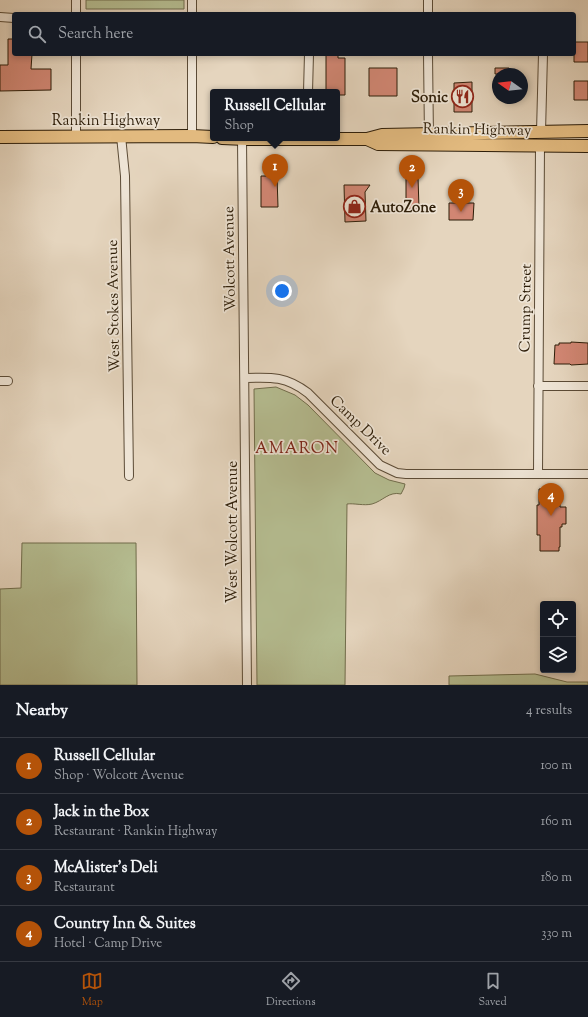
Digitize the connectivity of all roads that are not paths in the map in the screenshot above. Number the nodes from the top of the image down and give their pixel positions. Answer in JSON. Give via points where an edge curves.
{"nodes":[{"id":1,"x":76,"y":0,"type":"edge"},
{"id":2,"x":192,"y":0,"type":"edge"},
{"id":3,"x":428,"y":0,"type":"edge"},
{"id":4,"x":76,"y":12,"type":"edge"},
{"id":5,"x":192,"y":12,"type":"edge"},
{"id":6,"x":428,"y":12,"type":"edge"},
{"id":7,"x":0,"y":17,"type":"edge"},
{"id":8,"x":12,"y":18,"type":"edge"},
{"id":9,"x":76,"y":56,"type":"edge"},
{"id":10,"x":192,"y":56,"type":"edge"},
{"id":11,"x":309,"y":56,"type":"edge"},
{"id":12,"x":428,"y":56,"type":"edge"},
{"id":13,"x":543,"y":56,"type":"edge"},
{"id":14,"x":308,"y":89,"type":"edge"},
{"id":15,"x":588,"y":131,"type":"edge"},
{"id":16,"x":541,"y":132,"type":"junction"},
{"id":17,"x":588,"y":135,"type":"edge"},
{"id":18,"x":76,"y":136,"type":"junction"},
{"id":19,"x":121,"y":136,"type":"junction"},
{"id":20,"x":192,"y":136,"type":"junction"},
{"id":21,"x":0,"y":137,"type":"edge"},
{"id":22,"x":210,"y":137,"type":"edge"},
{"id":23,"x":340,"y":139,"type":"edge"},
{"id":24,"x":429,"y":139,"type":"junction"},
{"id":25,"x":242,"y":141,"type":"edge"},
{"id":26,"x":478,"y":144,"type":"junction"},
{"id":27,"x":540,"y":145,"type":"junction"},
{"id":28,"x":588,"y":146,"type":"edge"},
{"id":29,"x":245,"y":378,"type":"junction"},
{"id":30,"x":538,"y":386,"type":"junction"},
{"id":31,"x":588,"y":386,"type":"edge"},
{"id":32,"x":538,"y":473,"type":"junction"},
{"id":33,"x":588,"y":474,"type":"edge"},
{"id":34,"x":129,"y":476,"type":"dead end"},
{"id":35,"x":247,"y":685,"type":"edge"}],
"edges":[{"from":1,"to":4,"type":"street"},
{"from":2,"to":5,"type":"street"},
{"from":3,"to":6,"type":"street"},
{"from":7,"to":8,"type":"street"},
{"from":9,"to":18,"type":"street"},
{"from":10,"to":20,"type":"street"},
{"from":11,"to":14,"type":"street"},
{"from":12,"to":24,"type":"street"},
{"from":13,"to":16,"type":"street"},
{"from":15,"to":16,"type":"highway","name":"Rankin Highway"},
{"from":16,"to":24,"type":"highway","name":"Rankin Highway"},
{"from":16,"to":26,"type":"highway","via":[[533,137],[489,138]]},
{"from":17,"to":27,"type":"highway","via":[[553,136]]},
{"from":18,"to":19,"type":"highway","name":"Rankin Highway"},
{"from":18,"to":21,"type":"highway","name":"Rankin Highway"},
{"from":19,"to":20,"type":"highway","name":"Rankin Highway"},
{"from":19,"to":34,"type":"street","name":"West Stokes Avenue","via":[[125,176]]},
{"from":20,"to":22,"type":"highway","name":"Rankin Highway"},
{"from":23,"to":24,"type":"highway","name":"Rankin Highway","via":[[367,139],[382,135]]},
{"from":24,"to":26,"type":"highway","name":"Rankin Highway"},
{"from":25,"to":29,"type":"street","name":"Wolcott Avenue"},
{"from":26,"to":27,"type":"highway","name":"Rankin Highway"},
{"from":27,"to":28,"type":"highway","name":"Rankin Highway"},
{"from":27,"to":30,"type":"street","name":"Crump Street"},
{"from":29,"to":32,"type":"street","name":"Camp Drive","via":[[276,378],[298,386],[380,465],[397,473]]},
{"from":29,"to":35,"type":"street","name":"West Wolcott Avenue"},
{"from":30,"to":31,"type":"street"},
{"from":30,"to":32,"type":"street","name":"Crump Street"},
{"from":32,"to":33,"type":"street","name":"Camp Drive"}]}
